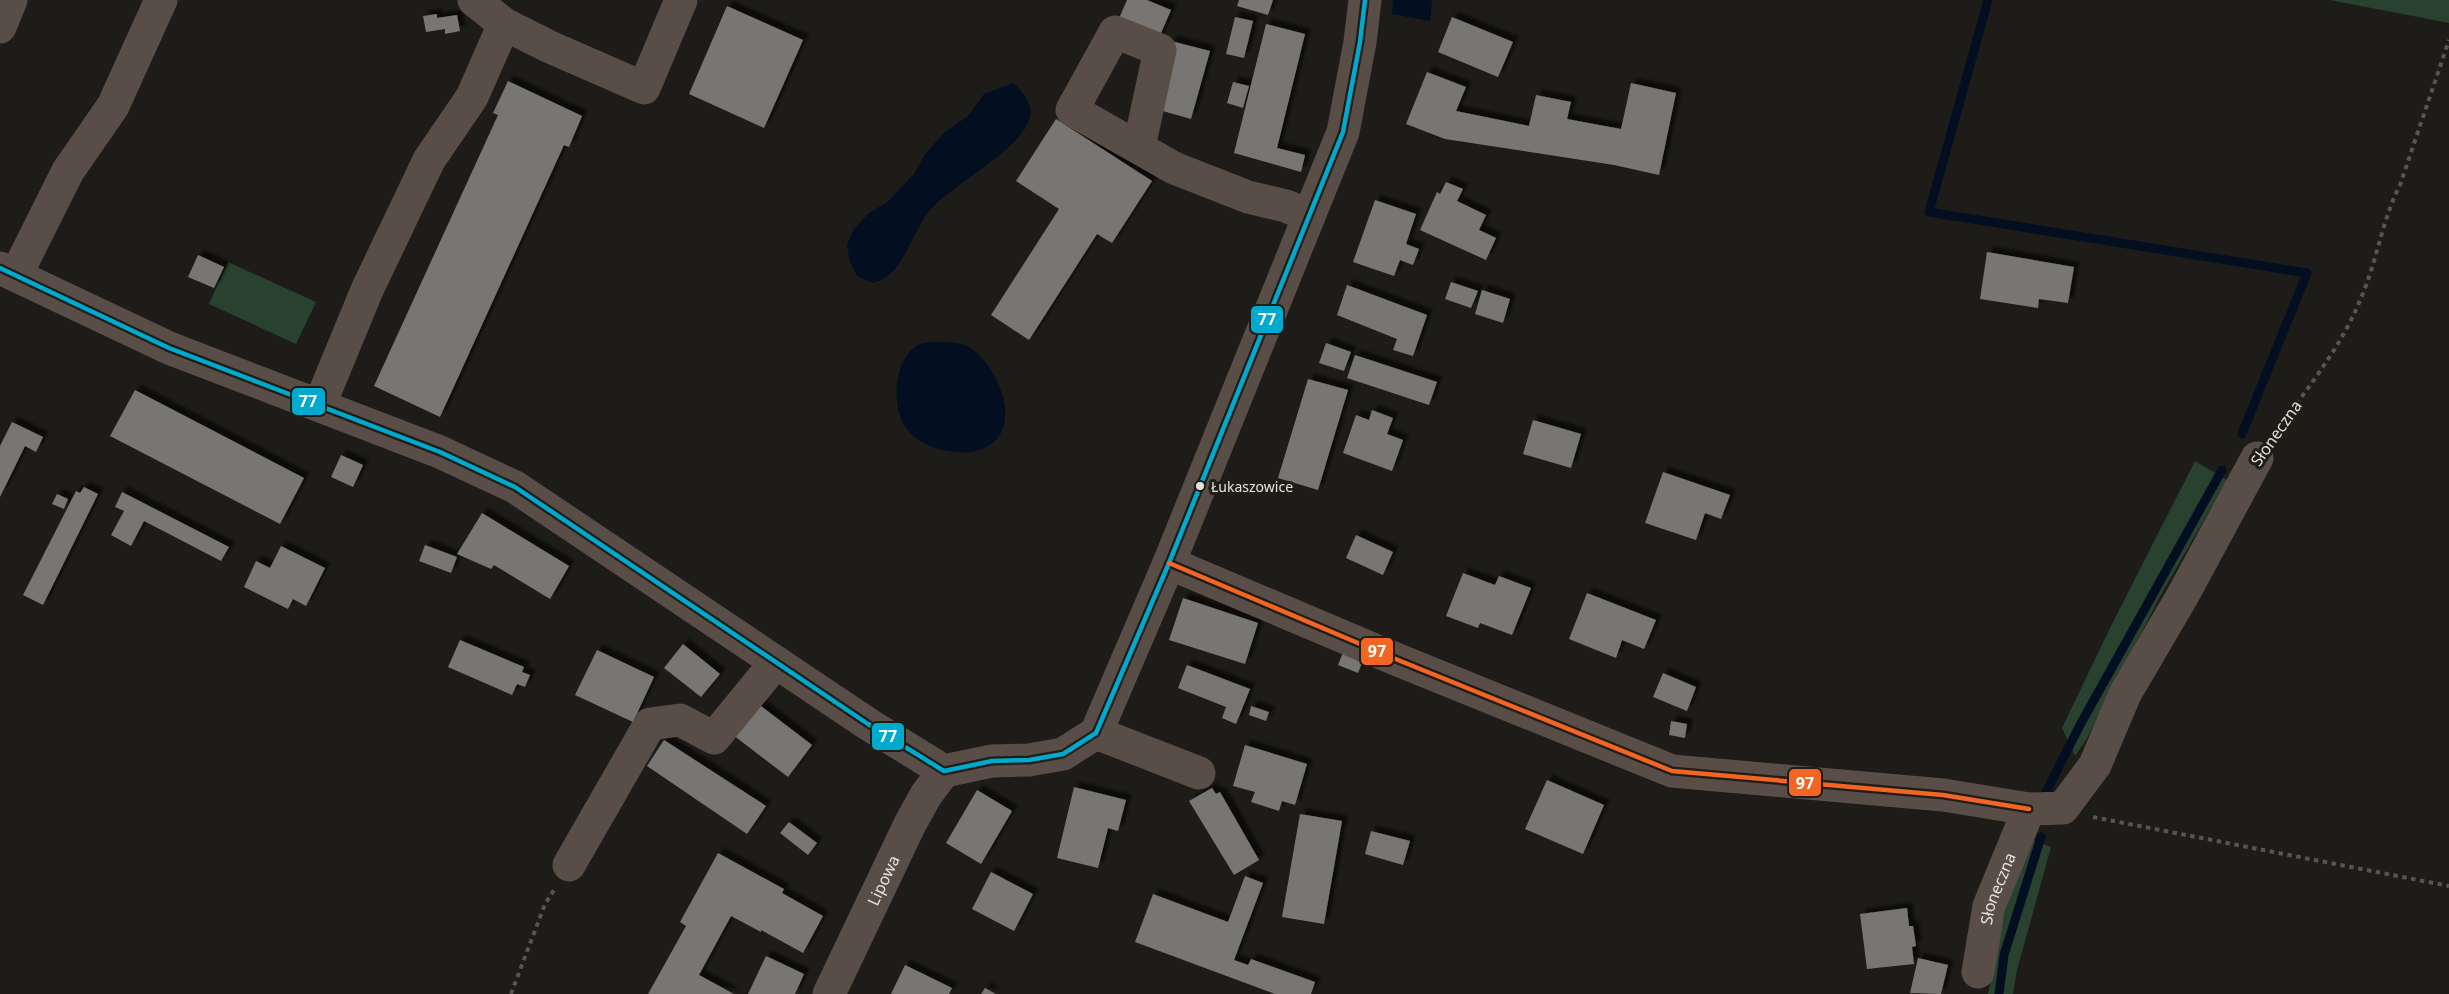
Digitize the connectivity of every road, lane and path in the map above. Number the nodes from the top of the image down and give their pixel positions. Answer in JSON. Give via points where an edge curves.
{"nodes":[{"id":1,"x":11,"y":0,"type":"edge"},
{"id":2,"x":161,"y":0,"type":"edge"},
{"id":3,"x":474,"y":0,"type":"edge"},
{"id":4,"x":681,"y":0,"type":"edge"},
{"id":5,"x":1365,"y":0,"type":"edge"},
{"id":6,"x":504,"y":24,"type":"junction"},
{"id":7,"x":0,"y":27,"type":"edge"},
{"id":8,"x":2449,"y":40,"type":"edge"},
{"id":9,"x":1138,"y":147,"type":"dead end"},
{"id":10,"x":1309,"y":216,"type":"junction"},
{"id":11,"x":8,"y":272,"type":"edge"},
{"id":12,"x":320,"y":404,"type":"junction"},
{"id":13,"x":2257,"y":458,"type":"joint"},
{"id":14,"x":1169,"y":563,"type":"junction"},
{"id":15,"x":776,"y":662,"type":"junction"},
{"id":16,"x":1096,"y":733,"type":"junction"},
{"id":17,"x":944,"y":771,"type":"junction"},
{"id":18,"x":1199,"y":773,"type":"dead end"},
{"id":19,"x":2063,"y":808,"type":"junction"},
{"id":20,"x":2029,"y":809,"type":"junction"},
{"id":21,"x":569,"y":865,"type":"joint"},
{"id":22,"x":2449,"y":886,"type":"edge"},
{"id":23,"x":1978,"y":972,"type":"dead end"},
{"id":24,"x":511,"y":994,"type":"edge"},
{"id":25,"x":829,"y":994,"type":"edge"}],
"edges":[{"from":1,"to":7,"type":"street"},
{"from":2,"to":11,"type":"street","via":[[113,106],[68,171]]},
{"from":3,"to":6,"type":"street"},
{"from":4,"to":6,"type":"street","via":[[644,88]]},
{"from":5,"to":10,"type":"street","via":[[1343,132]]},
{"from":6,"to":12,"type":"street","via":[[472,97],[429,160],[367,290]]},
{"from":8,"to":13,"type":"path","name":"Słoneczna","via":[[2362,296],[2341,341]]},
{"from":9,"to":10,"type":"street","via":[[1174,168]]},
{"from":10,"to":14,"type":"street"},
{"from":11,"to":12,"type":"street","via":[[169,348]]},
{"from":12,"to":15,"type":"street","via":[[440,452],[514,487]]},
{"from":13,"to":19,"type":"street","name":"Słoneczna","via":[[2125,694],[2095,765]]},
{"from":14,"to":16,"type":"street"},
{"from":14,"to":20,"type":"street","via":[[1672,771],[1943,795]]},
{"from":15,"to":17,"type":"street"},
{"from":15,"to":21,"type":"street","via":[[714,738],[680,720],[650,724]]},
{"from":16,"to":17,"type":"street","via":[[1063,754],[992,761]]},
{"from":16,"to":18,"type":"street"},
{"from":17,"to":25,"type":"street","name":"Lipowa","via":[[909,824]]},
{"from":19,"to":20,"type":"street"},
{"from":19,"to":22,"type":"path","via":[[2115,822]]},
{"from":20,"to":23,"type":"street","name":"Słoneczna","via":[[1989,906]]},
{"from":21,"to":24,"type":"path","via":[[545,904]]}]}
